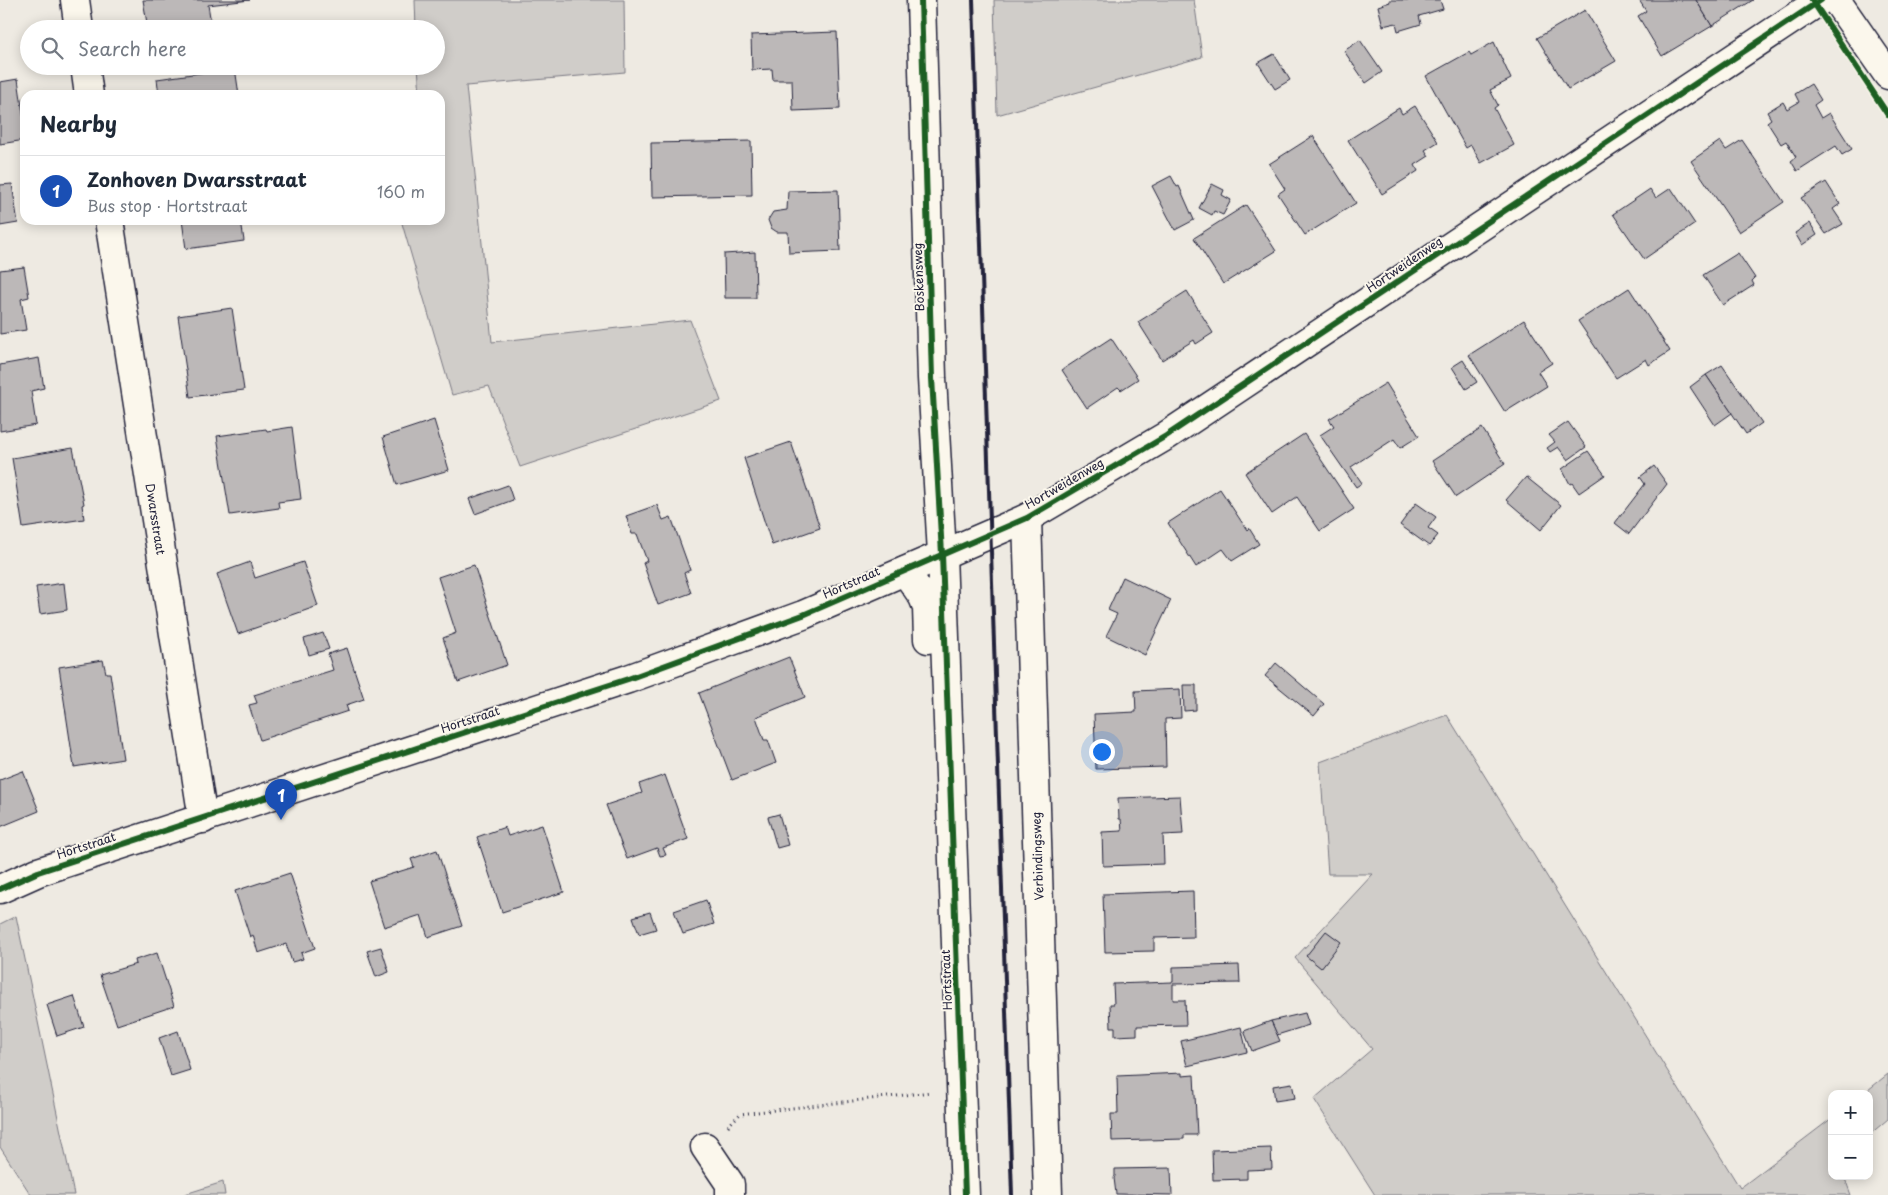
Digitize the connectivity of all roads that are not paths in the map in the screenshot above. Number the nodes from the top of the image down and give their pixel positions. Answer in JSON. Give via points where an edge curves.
{"nodes":[{"id":1,"x":75,"y":0,"type":"edge"},
{"id":2,"x":921,"y":0,"type":"edge"},
{"id":3,"x":1821,"y":0,"type":"edge"},
{"id":4,"x":1836,"y":0,"type":"edge"},
{"id":5,"x":78,"y":20,"type":"edge"},
{"id":6,"x":87,"y":75,"type":"edge"},
{"id":7,"x":1888,"y":75,"type":"edge"},
{"id":8,"x":89,"y":90,"type":"edge"},
{"id":9,"x":110,"y":225,"type":"edge"},
{"id":10,"x":1027,"y":518,"type":"junction"},
{"id":11,"x":991,"y":535,"type":"joint"},
{"id":12,"x":942,"y":554,"type":"junction"},
{"id":13,"x":905,"y":571,"type":"junction"},
{"id":14,"x":203,"y":818,"type":"junction"},
{"id":15,"x":0,"y":889,"type":"edge"},
{"id":16,"x":944,"y":1090,"type":"road end"},
{"id":17,"x":705,"y":1147,"type":"road end"},
{"id":18,"x":730,"y":1195,"type":"edge"},
{"id":19,"x":965,"y":1195,"type":"edge"},
{"id":20,"x":1048,"y":1195,"type":"edge"}],
"edges":[{"from":1,"to":5,"type":"street"},
{"from":2,"to":12,"type":"street","name":"Boskensweg","via":[[932,378]]},
{"from":3,"to":10,"type":"street","name":"Hortweidenweg","via":[[1166,436]]},
{"from":4,"to":7,"type":"street"},
{"from":6,"to":8,"type":"street"},
{"from":9,"to":14,"type":"street","name":"Dwarsstraat"},
{"from":10,"to":11,"type":"street","name":"Hortweidenweg"},
{"from":10,"to":20,"type":"street","name":"Verbindingsweg"},
{"from":11,"to":12,"type":"street","name":"Hortstraat"},
{"from":12,"to":13,"type":"street","name":"Hortstraat"},
{"from":12,"to":19,"type":"street","name":"Hortstraat"},
{"from":13,"to":14,"type":"street","name":"Hortstraat","via":[[803,615],[628,679]]},
{"from":13,"to":16,"type":"street","via":[[927,607]]},
{"from":14,"to":15,"type":"street","name":"Hortstraat","via":[[38,872]]},
{"from":17,"to":18,"type":"street","via":[[730,1184]]}]}
